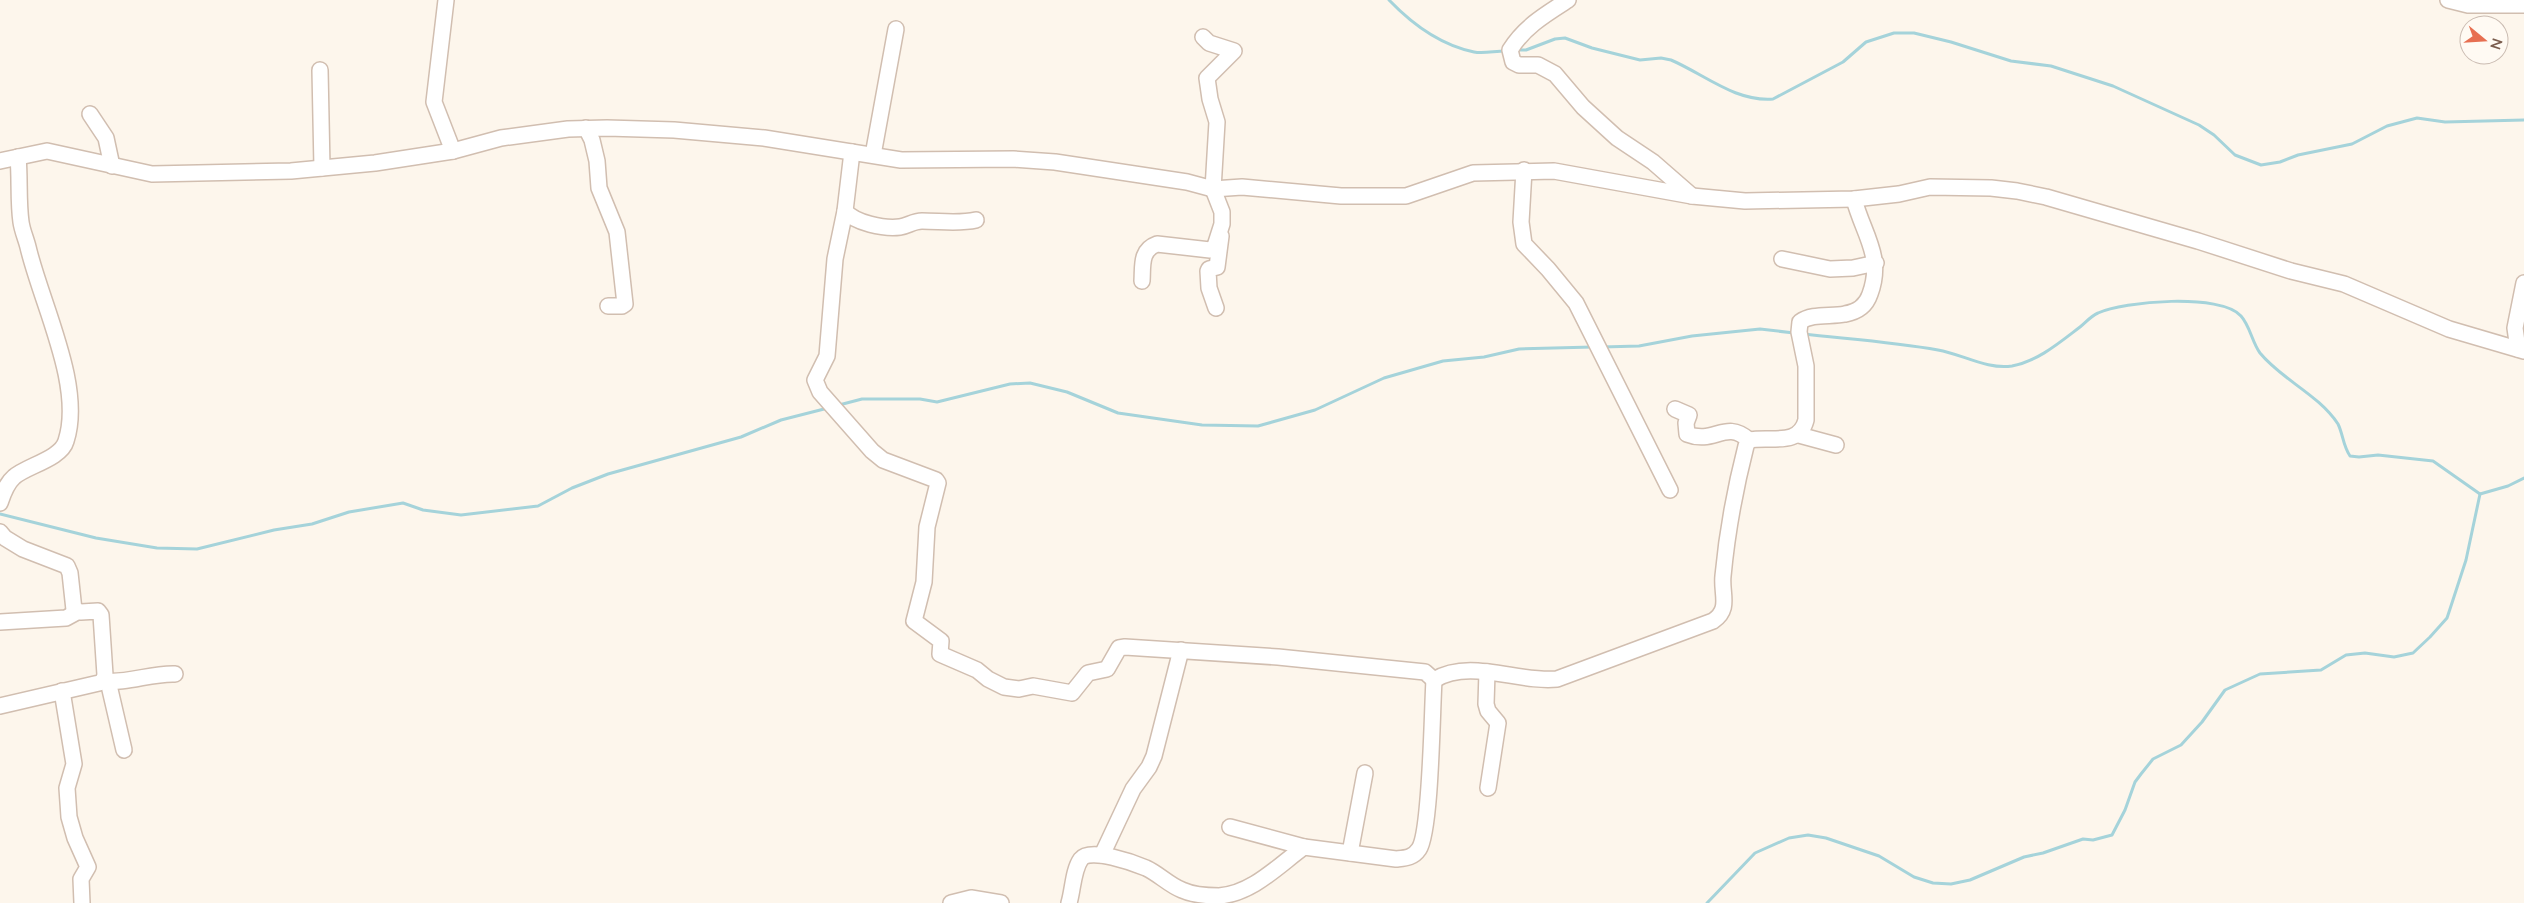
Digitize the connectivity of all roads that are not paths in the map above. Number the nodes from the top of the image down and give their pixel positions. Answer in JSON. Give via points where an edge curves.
{"nodes":[{"id":1,"x":446,"y":0,"type":"edge"},
{"id":2,"x":1568,"y":0,"type":"edge"},
{"id":3,"x":2448,"y":0,"type":"edge"},
{"id":4,"x":2524,"y":5,"type":"edge"},
{"id":5,"x":896,"y":29,"type":"dead end"},
{"id":6,"x":1203,"y":37,"type":"dead end"},
{"id":7,"x":320,"y":70,"type":"dead end"},
{"id":8,"x":90,"y":114,"type":"dead end"},
{"id":9,"x":586,"y":128,"type":"junction"},
{"id":10,"x":453,"y":151,"type":"junction"},
{"id":11,"x":852,"y":152,"type":"junction"},
{"id":12,"x":873,"y":155,"type":"junction"},
{"id":13,"x":18,"y":157,"type":"junction"},
{"id":14,"x":0,"y":161,"type":"edge"},
{"id":15,"x":112,"y":166,"type":"junction"},
{"id":16,"x":322,"y":168,"type":"junction"},
{"id":17,"x":1524,"y":170,"type":"junction"},
{"id":18,"x":1213,"y":189,"type":"junction"},
{"id":19,"x":1692,"y":196,"type":"junction"},
{"id":20,"x":1854,"y":199,"type":"junction"},
{"id":21,"x":845,"y":211,"type":"junction"},
{"id":22,"x":976,"y":220,"type":"dead end"},
{"id":23,"x":1222,"y":224,"type":"junction"},
{"id":24,"x":1782,"y":259,"type":"dead end"},
{"id":25,"x":1876,"y":263,"type":"junction"},
{"id":26,"x":1142,"y":282,"type":"dead end"},
{"id":27,"x":2524,"y":283,"type":"edge"},
{"id":28,"x":608,"y":306,"type":"dead end"},
{"id":29,"x":1216,"y":308,"type":"dead end"},
{"id":30,"x":2521,"y":350,"type":"edge"},
{"id":31,"x":1675,"y":409,"type":"dead end"},
{"id":32,"x":1799,"y":435,"type":"junction"},
{"id":33,"x":1749,"y":440,"type":"junction"},
{"id":34,"x":1836,"y":445,"type":"dead end"},
{"id":35,"x":1670,"y":490,"type":"dead end"},
{"id":36,"x":0,"y":504,"type":"edge"},
{"id":37,"x":0,"y":532,"type":"edge"},
{"id":38,"x":77,"y":612,"type":"junction"},
{"id":39,"x":0,"y":622,"type":"edge"},
{"id":40,"x":1181,"y":650,"type":"junction"},
{"id":41,"x":1487,"y":672,"type":"junction"},
{"id":42,"x":175,"y":674,"type":"dead end"},
{"id":43,"x":1434,"y":680,"type":"junction"},
{"id":44,"x":106,"y":681,"type":"junction"},
{"id":45,"x":62,"y":691,"type":"junction"},
{"id":46,"x":0,"y":706,"type":"edge"},
{"id":47,"x":124,"y":750,"type":"dead end"},
{"id":48,"x":1365,"y":773,"type":"dead end"},
{"id":49,"x":1488,"y":788,"type":"dead end"},
{"id":50,"x":1230,"y":826,"type":"dead end"},
{"id":51,"x":1304,"y":847,"type":"junction"},
{"id":52,"x":1350,"y":853,"type":"junction"},
{"id":53,"x":1102,"y":855,"type":"junction"},
{"id":54,"x":82,"y":903,"type":"edge"},
{"id":55,"x":951,"y":903,"type":"edge"},
{"id":56,"x":1001,"y":903,"type":"edge"},
{"id":57,"x":1069,"y":903,"type":"edge"}],
"edges":[{"from":1,"to":10,"type":"street","via":[[434,102]]},
{"from":2,"to":19,"type":"street","via":[[1517,38],[1510,50],[1513,62],[1538,65],[1556,74],[1612,134],[1653,162]]},
{"from":3,"to":4,"type":"street","via":[[2468,5]]},
{"from":5,"to":12,"type":"street"},
{"from":6,"to":18,"type":"street","via":[[1210,43],[1234,51],[1208,78],[1217,122]]},
{"from":7,"to":16,"type":"street"},
{"from":8,"to":15,"type":"street","via":[[106,138]]},
{"from":9,"to":10,"type":"street","via":[[501,138]]},
{"from":9,"to":11,"type":"street","via":[[674,130],[764,138]]},
{"from":9,"to":28,"type":"street","via":[[597,161],[600,188],[617,232],[625,304]]},
{"from":10,"to":16,"type":"street"},
{"from":11,"to":12,"type":"street"},
{"from":11,"to":21,"type":"street"},
{"from":12,"to":18,"type":"street","via":[[901,160],[1013,158],[1055,162],[1187,182]]},
{"from":13,"to":14,"type":"street"},
{"from":13,"to":15,"type":"street","via":[[47,151]]},
{"from":13,"to":36,"type":"street","via":[[21,222],[59,347],[72,410],[66,444],[14,476],[5,488]]},
{"from":15,"to":16,"type":"street","via":[[152,174]]},
{"from":17,"to":18,"type":"street","via":[[1472,173],[1422,191],[1391,197],[1242,187]]},
{"from":17,"to":19,"type":"street","via":[[1554,171]]},
{"from":17,"to":35,"type":"street","via":[[1521,222],[1524,244],[1576,303]]},
{"from":18,"to":23,"type":"street","via":[[1222,212]]},
{"from":19,"to":20,"type":"street","via":[[1745,201]]},
{"from":20,"to":25,"type":"street"},
{"from":20,"to":30,"type":"street","via":[[1930,187],[1991,188],[2046,197],[2344,284],[2449,329]]},
{"from":21,"to":22,"type":"street","via":[[852,217],[885,227],[900,227],[914,221],[964,223]]},
{"from":21,"to":40,"type":"street","via":[[835,259],[827,356],[815,380],[820,392],[872,451],[883,460],[938,483],[927,526],[924,582],[914,621],[942,641],[940,654],[977,670],[1004,687],[1033,686],[1072,693],[1088,673],[1108,669],[1118,648]]},
{"from":23,"to":26,"type":"street","via":[[1215,246],[1210,250],[1150,246],[1143,258]]},
{"from":23,"to":29,"type":"street","via":[[1218,265],[1208,271],[1209,288]]},
{"from":24,"to":25,"type":"street","via":[[1830,269]]},
{"from":25,"to":32,"type":"street","via":[[1874,282],[1862,308],[1847,314],[1800,322],[1806,366],[1806,420]]},
{"from":27,"to":30,"type":"street","via":[[2515,328]]},
{"from":31,"to":33,"type":"street","via":[[1689,414],[1686,423],[1688,434],[1707,437],[1733,430]]},
{"from":32,"to":33,"type":"street"},
{"from":32,"to":34,"type":"street"},
{"from":33,"to":41,"type":"street","via":[[1731,516],[1722,577],[1725,603],[1721,616],[1557,679]]},
{"from":37,"to":38,"type":"street","via":[[23,549],[67,566],[73,606]]},
{"from":38,"to":39,"type":"street","via":[[66,618]]},
{"from":38,"to":44,"type":"street","via":[[98,611],[101,615]]},
{"from":40,"to":43,"type":"street","via":[[1425,672]]},
{"from":40,"to":53,"type":"street","via":[[1154,756],[1133,789]]},
{"from":41,"to":43,"type":"street","via":[[1447,673]]},
{"from":41,"to":49,"type":"street","via":[[1486,704],[1498,723]]},
{"from":42,"to":44,"type":"street"},
{"from":43,"to":52,"type":"street","via":[[1427,810],[1422,842],[1409,858]]},
{"from":44,"to":45,"type":"street"},
{"from":44,"to":47,"type":"street"},
{"from":45,"to":46,"type":"street"},
{"from":45,"to":54,"type":"street","via":[[74,764],[67,788],[70,817],[88,867],[80,879]]},
{"from":48,"to":52,"type":"street"},
{"from":50,"to":51,"type":"street"},
{"from":51,"to":52,"type":"street"},
{"from":51,"to":53,"type":"street","via":[[1246,888],[1219,896],[1183,891],[1147,869]]},
{"from":53,"to":57,"type":"street","via":[[1088,854],[1082,858]]},
{"from":55,"to":56,"type":"street","via":[[971,898]]}]}
